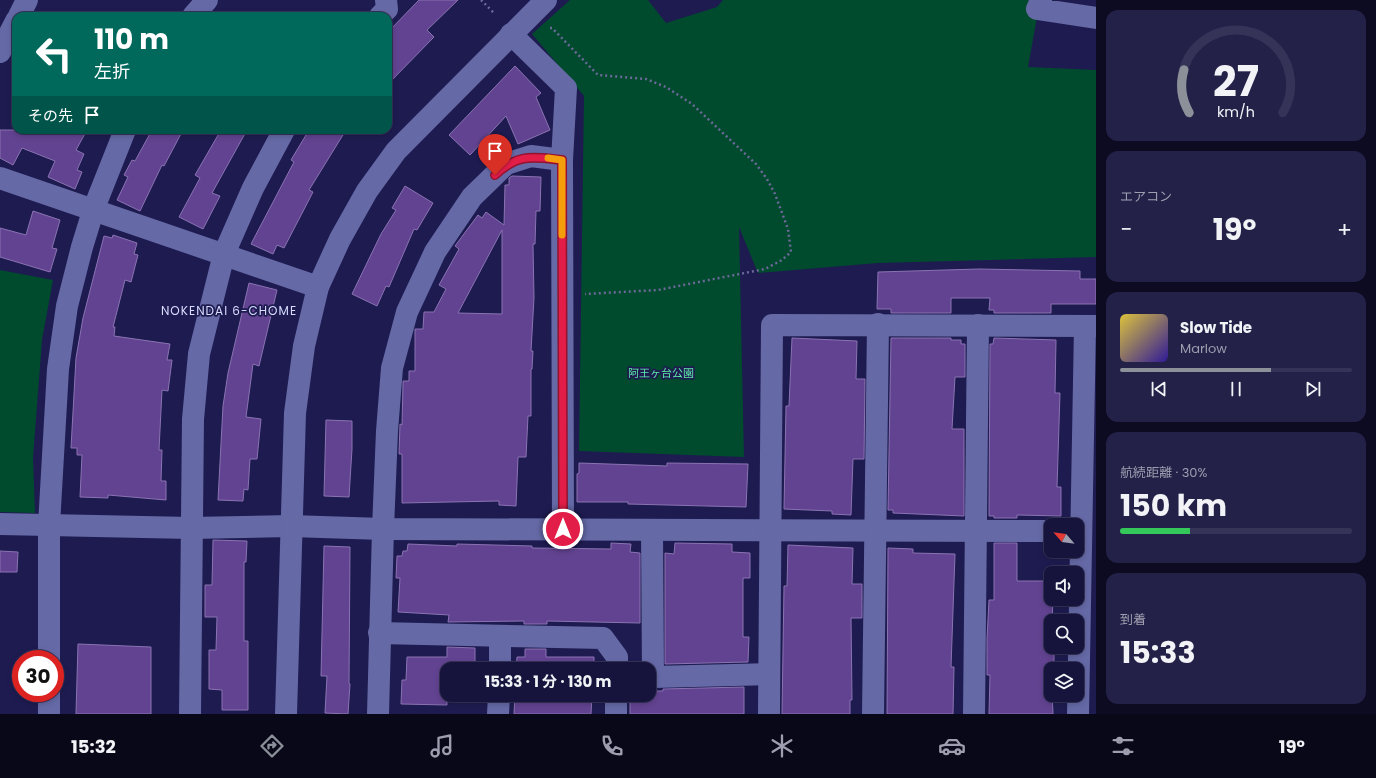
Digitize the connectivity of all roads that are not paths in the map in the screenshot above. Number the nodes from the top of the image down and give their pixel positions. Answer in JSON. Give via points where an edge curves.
{"nodes":[{"id":1,"x":27,"y":0,"type":"edge"},
{"id":2,"x":207,"y":0,"type":"edge"},
{"id":3,"x":386,"y":0,"type":"edge"},
{"id":4,"x":546,"y":0,"type":"edge"},
{"id":5,"x":1041,"y":0,"type":"edge"},
{"id":6,"x":21,"y":12,"type":"edge"},
{"id":7,"x":196,"y":12,"type":"edge"},
{"id":8,"x":384,"y":12,"type":"edge"},
{"id":9,"x":1096,"y":18,"type":"edge"},
{"id":10,"x":12,"y":29,"type":"edge"},
{"id":11,"x":511,"y":34,"type":"junction"},
{"id":12,"x":0,"y":52,"type":"edge"},
{"id":13,"x":124,"y":134,"type":"edge"},
{"id":14,"x":282,"y":134,"type":"edge"},
{"id":15,"x":562,"y":160,"type":"junction"},
{"id":16,"x":0,"y":178,"type":"edge"},
{"id":17,"x":94,"y":208,"type":"junction"},
{"id":18,"x":224,"y":254,"type":"junction"},
{"id":19,"x":318,"y":287,"type":"junction"},
{"id":20,"x":878,"y":324,"type":"junction"},
{"id":21,"x":978,"y":326,"type":"junction"},
{"id":22,"x":1090,"y":326,"type":"edge"},
{"id":23,"x":0,"y":524,"type":"edge"},
{"id":24,"x":49,"y":525,"type":"junction"},
{"id":25,"x":291,"y":526,"type":"junction"},
{"id":26,"x":191,"y":528,"type":"junction"},
{"id":27,"x":382,"y":529,"type":"junction"},
{"id":28,"x":563,"y":529,"type":"junction"},
{"id":29,"x":652,"y":530,"type":"junction"},
{"id":30,"x":876,"y":530,"type":"junction"},
{"id":31,"x":772,"y":531,"type":"junction"},
{"id":32,"x":1044,"y":531,"type":"edge"},
{"id":33,"x":1084,"y":531,"type":"edge"},
{"id":34,"x":977,"y":532,"type":"junction"},
{"id":35,"x":1083,"y":558,"type":"edge"},
{"id":36,"x":379,"y":633,"type":"junction"},
{"id":37,"x":500,"y":637,"type":"junction"},
{"id":38,"x":49,"y":650,"type":"edge"},
{"id":39,"x":500,"y":662,"type":"edge"},
{"id":40,"x":617,"y":662,"type":"edge"},
{"id":41,"x":769,"y":674,"type":"junction"},
{"id":42,"x":49,"y":702,"type":"edge"},
{"id":43,"x":499,"y":702,"type":"edge"},
{"id":44,"x":616,"y":702,"type":"edge"},
{"id":45,"x":48,"y":714,"type":"edge"},
{"id":46,"x":190,"y":714,"type":"edge"},
{"id":47,"x":286,"y":714,"type":"edge"},
{"id":48,"x":378,"y":714,"type":"edge"},
{"id":49,"x":498,"y":714,"type":"edge"},
{"id":50,"x":616,"y":714,"type":"edge"},
{"id":51,"x":769,"y":714,"type":"edge"},
{"id":52,"x":873,"y":714,"type":"edge"},
{"id":53,"x":974,"y":714,"type":"edge"},
{"id":54,"x":1078,"y":714,"type":"edge"}],
"edges":[{"from":1,"to":6,"type":"street"},
{"from":2,"to":7,"type":"street"},
{"from":3,"to":8,"type":"street","via":[[387,9]]},
{"from":4,"to":11,"type":"street"},
{"from":5,"to":9,"type":"street","via":[[1037,9]]},
{"from":10,"to":12,"type":"street"},
{"from":11,"to":15,"type":"street","via":[[566,88]]},
{"from":11,"to":19,"type":"street","via":[[396,151],[367,191],[340,238]]},
{"from":13,"to":17,"type":"street"},
{"from":14,"to":18,"type":"street","via":[[253,188]]},
{"from":15,"to":27,"type":"street","via":[[531,156],[506,164],[472,197],[435,252],[407,312],[392,368]]},
{"from":15,"to":28,"type":"street"},
{"from":16,"to":17,"type":"street"},
{"from":17,"to":18,"type":"street"},
{"from":17,"to":24,"type":"street","via":[[67,306],[59,361]]},
{"from":18,"to":19,"type":"street"},
{"from":18,"to":26,"type":"street","via":[[199,354],[193,419]]},
{"from":19,"to":25,"type":"street","via":[[304,346],[295,413]]},
{"from":20,"to":21,"type":"street"},
{"from":20,"to":30,"type":"street"},
{"from":20,"to":31,"type":"street","via":[[772,325]]},
{"from":21,"to":22,"type":"street"},
{"from":21,"to":34,"type":"street"},
{"from":22,"to":33,"type":"street"},
{"from":23,"to":24,"type":"street"},
{"from":24,"to":26,"type":"street"},
{"from":24,"to":38,"type":"street"},
{"from":25,"to":26,"type":"street"},
{"from":25,"to":27,"type":"street"},
{"from":25,"to":47,"type":"street"},
{"from":26,"to":46,"type":"street"},
{"from":27,"to":28,"type":"street"},
{"from":27,"to":36,"type":"street"},
{"from":28,"to":29,"type":"street"},
{"from":29,"to":31,"type":"street"},
{"from":29,"to":41,"type":"street","via":[[653,677]]},
{"from":30,"to":31,"type":"street"},
{"from":30,"to":34,"type":"street"},
{"from":30,"to":52,"type":"street"},
{"from":31,"to":41,"type":"street"},
{"from":32,"to":34,"type":"street"},
{"from":34,"to":53,"type":"street"},
{"from":35,"to":54,"type":"street"},
{"from":36,"to":37,"type":"street"},
{"from":36,"to":48,"type":"street"},
{"from":37,"to":39,"type":"street"},
{"from":37,"to":40,"type":"street","via":[[603,638],[617,657]]},
{"from":41,"to":51,"type":"street"},
{"from":42,"to":45,"type":"street"},
{"from":43,"to":49,"type":"street"},
{"from":44,"to":50,"type":"street"}]}
